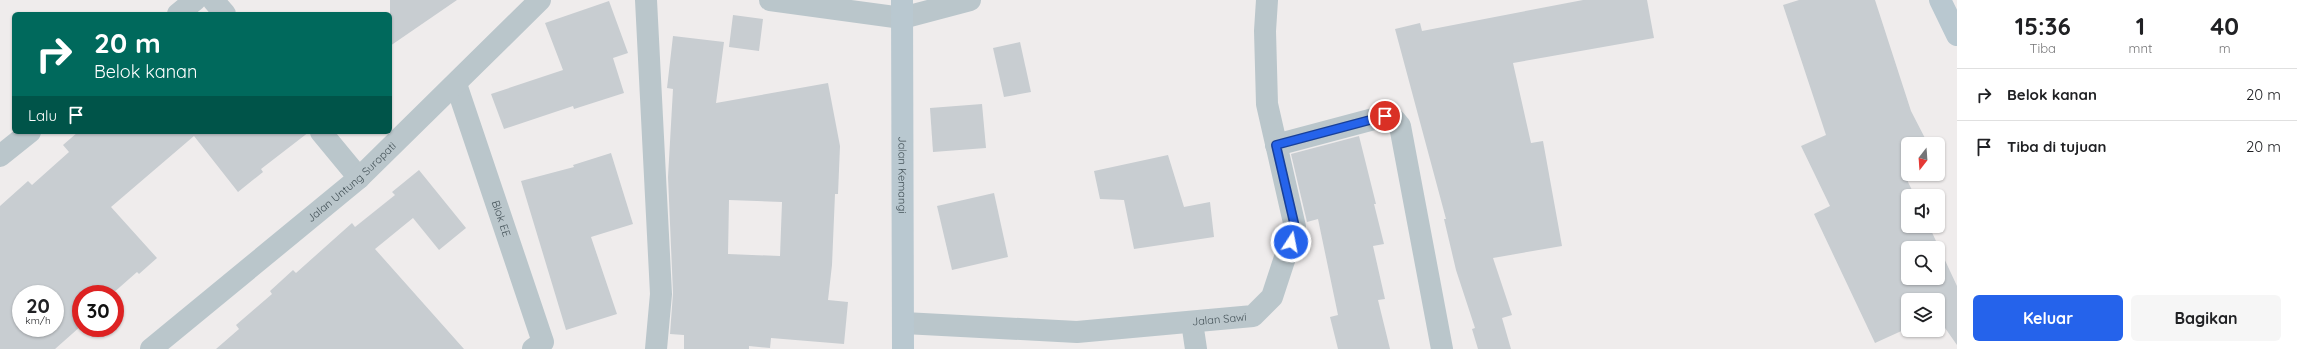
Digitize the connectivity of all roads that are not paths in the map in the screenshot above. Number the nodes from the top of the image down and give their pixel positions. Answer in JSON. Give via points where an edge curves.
{"nodes":[{"id":1,"x":195,"y":0,"type":"edge"},
{"id":2,"x":214,"y":0,"type":"edge"},
{"id":3,"x":540,"y":0,"type":"edge"},
{"id":4,"x":646,"y":0,"type":"edge"},
{"id":5,"x":770,"y":0,"type":"edge"},
{"id":6,"x":970,"y":0,"type":"edge"},
{"id":7,"x":1267,"y":0,"type":"edge"},
{"id":8,"x":1940,"y":0,"type":"edge"},
{"id":9,"x":902,"y":9,"type":"edge"},
{"id":10,"x":180,"y":12,"type":"edge"},
{"id":11,"x":223,"y":12,"type":"edge"},
{"id":12,"x":1957,"y":35,"type":"edge"},
{"id":13,"x":456,"y":84,"type":"junction"},
{"id":14,"x":28,"y":134,"type":"edge"},
{"id":15,"x":324,"y":134,"type":"edge"},
{"id":16,"x":1276,"y":145,"type":"junction"},
{"id":17,"x":0,"y":156,"type":"edge"},
{"id":18,"x":359,"y":178,"type":"junction"},
{"id":19,"x":1192,"y":322,"type":"junction"},
{"id":20,"x":904,"y":323,"type":"junction"},
{"id":21,"x":541,"y":347,"type":"edge"},
{"id":22,"x":151,"y":349,"type":"edge"},
{"id":23,"x":656,"y":349,"type":"edge"},
{"id":24,"x":903,"y":349,"type":"edge"},
{"id":25,"x":1196,"y":349,"type":"edge"},
{"id":26,"x":1442,"y":349,"type":"edge"}],
"edges":[{"from":1,"to":10,"type":"street"},
{"from":2,"to":11,"type":"street"},
{"from":3,"to":13,"type":"street","name":"Jalan Untung Suropati"},
{"from":4,"to":23,"type":"street","via":[[661,294]]},
{"from":5,"to":9,"type":"street"},
{"from":6,"to":9,"type":"street"},
{"from":7,"to":16,"type":"street","name":"Jalan Sawi","via":[[1267,104]]},
{"from":8,"to":12,"type":"street"},
{"from":9,"to":20,"type":"street","name":"Jalan Kemangi"},
{"from":13,"to":18,"type":"street","name":"Jalan Untung Suropati"},
{"from":13,"to":21,"type":"street","name":"Blok EE"},
{"from":14,"to":17,"type":"street"},
{"from":15,"to":18,"type":"street"},
{"from":16,"to":19,"type":"street","name":"Jalan Sawi","via":[[1295,227],[1272,297],[1253,316]]},
{"from":16,"to":26,"type":"street","via":[[1385,116],[1398,123]]},
{"from":18,"to":22,"type":"street","name":"Jalan Untung Suropati"},
{"from":19,"to":20,"type":"street","name":"Jalan Sawi","via":[[1077,332]]},
{"from":19,"to":25,"type":"street"},
{"from":20,"to":24,"type":"street","name":"Jalan Kemangi"}]}
